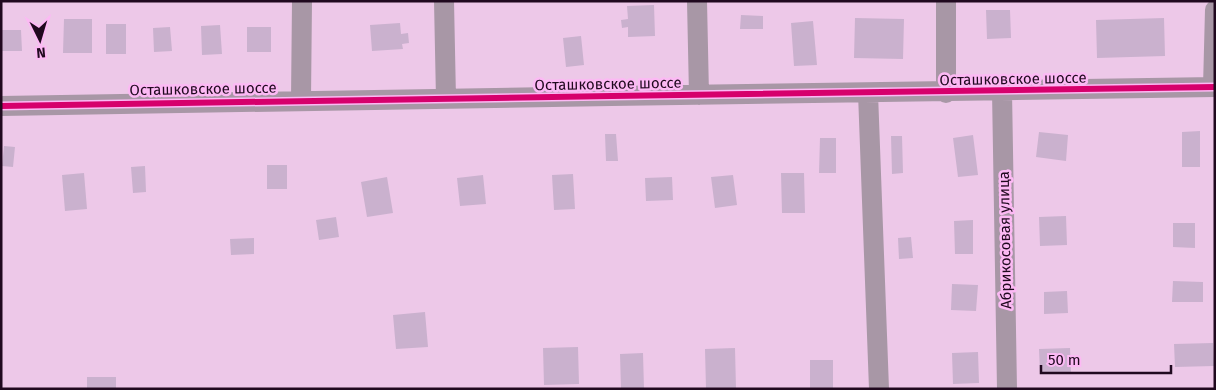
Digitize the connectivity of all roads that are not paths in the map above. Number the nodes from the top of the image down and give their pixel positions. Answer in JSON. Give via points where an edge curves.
{"nodes":[{"id":1,"x":302,"y":1,"type":"edge"},
{"id":2,"x":444,"y":1,"type":"edge"},
{"id":3,"x":697,"y":1,"type":"edge"},
{"id":4,"x":946,"y":1,"type":"edge"},
{"id":5,"x":1215,"y":10,"type":"edge"},
{"id":6,"x":1214,"y":87,"type":"edge"},
{"id":7,"x":1002,"y":91,"type":"junction"},
{"id":8,"x":868,"y":93,"type":"junction"},
{"id":9,"x":946,"y":93,"type":"junction"},
{"id":10,"x":699,"y":96,"type":"junction"},
{"id":11,"x":301,"y":99,"type":"junction"},
{"id":12,"x":446,"y":99,"type":"junction"},
{"id":13,"x":1,"y":106,"type":"edge"},
{"id":14,"x":879,"y":389,"type":"edge"},
{"id":15,"x":1007,"y":389,"type":"edge"}],
"edges":[{"from":1,"to":11,"type":"street"},
{"from":2,"to":12,"type":"street"},
{"from":3,"to":10,"type":"street"},
{"from":4,"to":9,"type":"street"},
{"from":5,"to":6,"type":"street"},
{"from":6,"to":7,"type":"street","name":"Осташковское шоссе"},
{"from":7,"to":9,"type":"street","name":"Осташковское шоссе"},
{"from":7,"to":15,"type":"street","name":"Абрикосовая улица"},
{"from":8,"to":9,"type":"street","name":"Осташковское шоссе"},
{"from":8,"to":10,"type":"street","name":"Осташковское шоссе"},
{"from":8,"to":14,"type":"street"},
{"from":10,"to":12,"type":"street","name":"Осташковское шоссе"},
{"from":11,"to":12,"type":"street","name":"Осташковское шоссе"},
{"from":11,"to":13,"type":"street","name":"Осташковское шоссе"}]}
